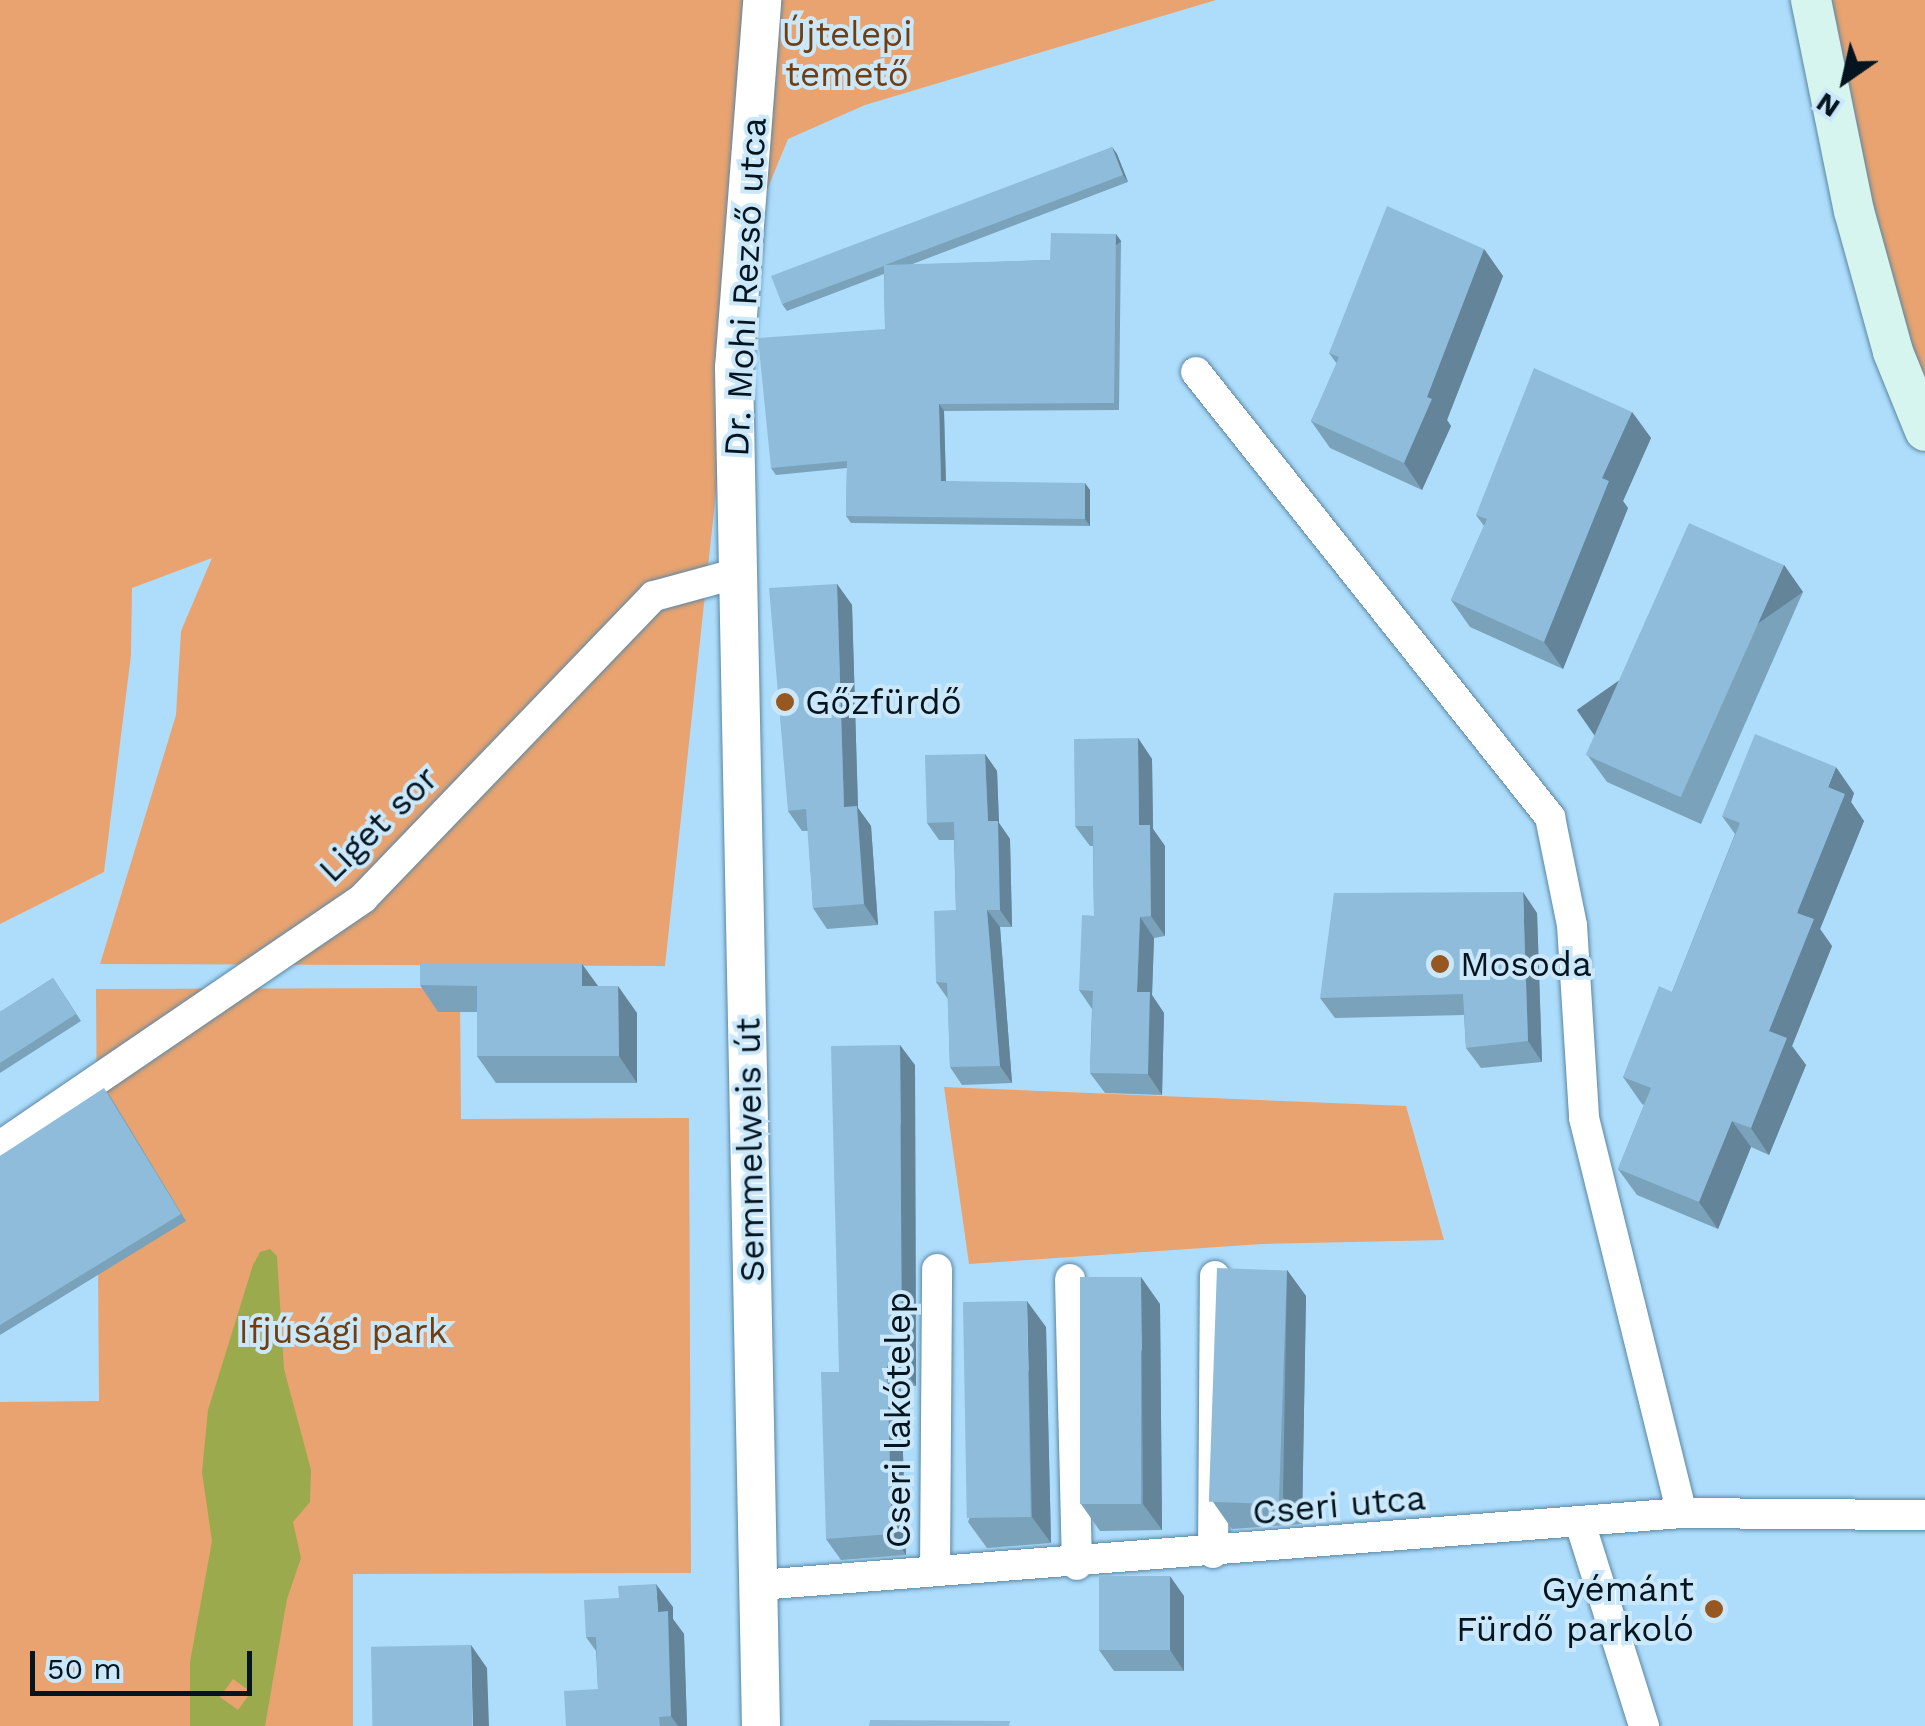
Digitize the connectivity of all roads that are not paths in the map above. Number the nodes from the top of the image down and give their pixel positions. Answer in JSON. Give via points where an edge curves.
{"nodes":[{"id":1,"x":762,"y":0,"type":"edge"},
{"id":2,"x":1811,"y":0,"type":"edge"},
{"id":3,"x":1196,"y":372,"type":"dead end"},
{"id":4,"x":1925,"y":431,"type":"edge"},
{"id":5,"x":735,"y":574,"type":"junction"},
{"id":6,"x":0,"y":1146,"type":"edge"},
{"id":7,"x":937,"y":1269,"type":"dead end"},
{"id":8,"x":1216,"y":1276,"type":"edge"},
{"id":9,"x":1070,"y":1279,"type":"dead end"},
{"id":10,"x":1682,"y":1514,"type":"junction"},
{"id":11,"x":1925,"y":1516,"type":"edge"},
{"id":12,"x":1581,"y":1526,"type":"junction"},
{"id":13,"x":1213,"y":1553,"type":"junction"},
{"id":14,"x":1077,"y":1565,"type":"junction"},
{"id":15,"x":935,"y":1571,"type":"junction"},
{"id":16,"x":759,"y":1585,"type":"junction"},
{"id":17,"x":761,"y":1726,"type":"edge"},
{"id":18,"x":1644,"y":1726,"type":"edge"}],
"edges":[{"from":1,"to":5,"type":"street","name":"Dr. Mohi Rezső utca","via":[[734,368]]},
{"from":2,"to":4,"type":"main road","via":[[1854,211],[1893,352]]},
{"from":3,"to":10,"type":"street","via":[[1550,817],[1572,925],[1584,1118]]},
{"from":5,"to":6,"type":"street","name":"Liget sor","via":[[654,596],[363,898]]},
{"from":5,"to":16,"type":"street","name":"Semmelweis út"},
{"from":7,"to":15,"type":"street","name":"Cseri lakótelep"},
{"from":8,"to":13,"type":"street"},
{"from":9,"to":14,"type":"street"},
{"from":10,"to":11,"type":"street","name":"Cseri utca"},
{"from":10,"to":12,"type":"street","name":"Cseri utca"},
{"from":12,"to":13,"type":"street","name":"Cseri utca"},
{"from":12,"to":18,"type":"street"},
{"from":13,"to":14,"type":"street","name":"Cseri utca"},
{"from":14,"to":15,"type":"street","name":"Cseri utca"},
{"from":15,"to":16,"type":"street","name":"Cseri utca"},
{"from":16,"to":17,"type":"street","name":"Semmelweis út"}]}
